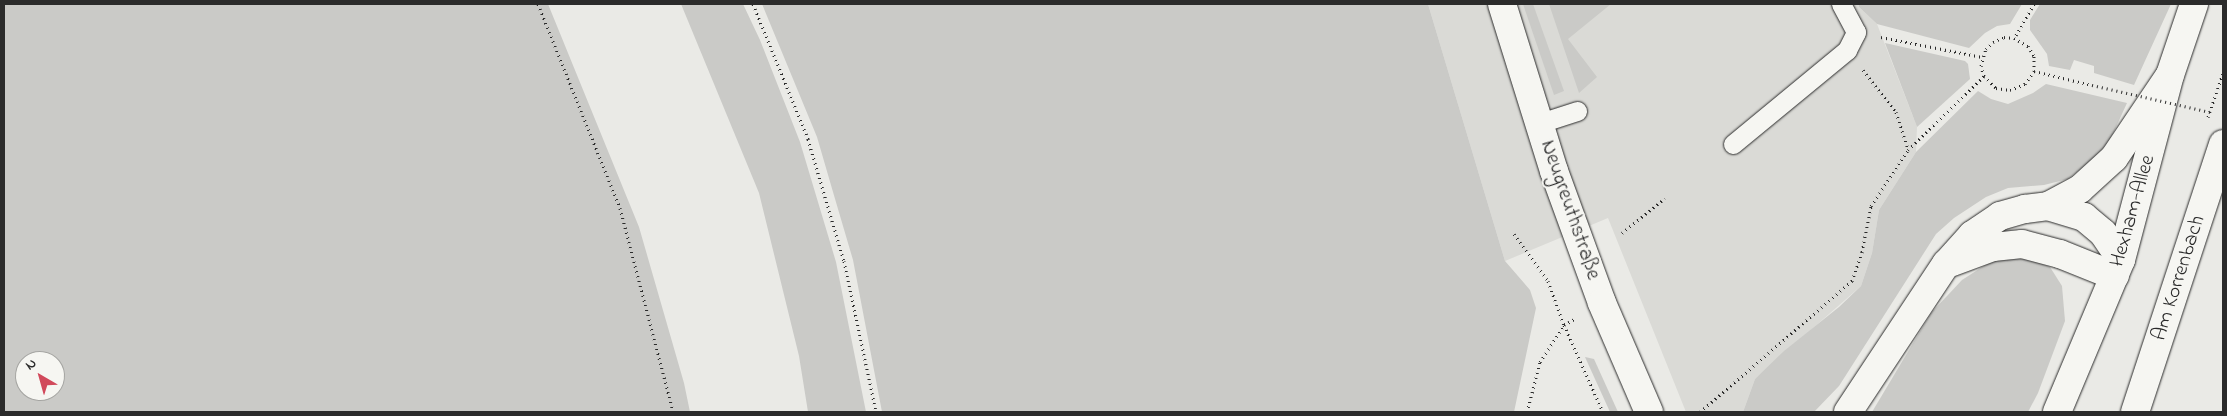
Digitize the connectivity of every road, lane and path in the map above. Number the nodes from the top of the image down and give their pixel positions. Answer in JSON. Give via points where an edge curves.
{"nodes":[{"id":1,"x":538,"y":4,"type":"edge"},
{"id":2,"x":753,"y":4,"type":"edge"},
{"id":3,"x":1502,"y":4,"type":"edge"},
{"id":4,"x":1841,"y":4,"type":"edge"},
{"id":5,"x":2034,"y":4,"type":"edge"},
{"id":6,"x":2194,"y":4,"type":"edge"},
{"id":7,"x":1856,"y":32,"type":"junction"},
{"id":8,"x":2014,"y":38,"type":"junction"},
{"id":9,"x":1847,"y":50,"type":"junction"},
{"id":10,"x":1982,"y":57,"type":"junction"},
{"id":11,"x":2034,"y":71,"type":"junction"},
{"id":12,"x":2223,"y":73,"type":"edge"},
{"id":13,"x":2170,"y":75,"type":"junction"},
{"id":14,"x":1984,"y":76,"type":"junction"},
{"id":15,"x":1577,"y":111,"type":"dead end"},
{"id":16,"x":1540,"y":123,"type":"junction"},
{"id":17,"x":1733,"y":144,"type":"dead end"},
{"id":18,"x":2223,"y":144,"type":"edge"},
{"id":19,"x":1908,"y":150,"type":"junction"},
{"id":20,"x":1665,"y":198,"type":"dead end"},
{"id":21,"x":2048,"y":206,"type":"junction"},
{"id":22,"x":1622,"y":233,"type":"dead end"},
{"id":23,"x":1514,"y":234,"type":"dead end"},
{"id":24,"x":1946,"y":264,"type":"junction"},
{"id":25,"x":2118,"y":268,"type":"junction"},
{"id":26,"x":1564,"y":325,"type":"junction"},
{"id":27,"x":1847,"y":408,"type":"edge"},
{"id":28,"x":673,"y":412,"type":"edge"},
{"id":29,"x":876,"y":412,"type":"edge"},
{"id":30,"x":1527,"y":412,"type":"edge"},
{"id":31,"x":1603,"y":412,"type":"edge"},
{"id":32,"x":1649,"y":412,"type":"edge"},
{"id":33,"x":1700,"y":412,"type":"edge"},
{"id":34,"x":2057,"y":412,"type":"edge"},
{"id":35,"x":2135,"y":412,"type":"edge"}],
"edges":[{"from":1,"to":28,"type":"path","via":[[620,208]]},
{"from":2,"to":29,"type":"path","via":[[808,139],[844,261]]},
{"from":3,"to":16,"type":"street","name":"Neugreuthstraße"},
{"from":4,"to":7,"type":"lane"},
{"from":5,"to":8,"type":"path"},
{"from":6,"to":13,"type":"street","name":"Hexham-Allee"},
{"from":7,"to":9,"type":"lane"},
{"from":7,"to":10,"type":"path"},
{"from":8,"to":10,"type":"path","via":[[2004,37],[1993,42]]},
{"from":8,"to":11,"type":"path","via":[[2028,46],[2034,56]]},
{"from":9,"to":17,"type":"lane"},
{"from":9,"to":19,"type":"path","via":[[1896,112]]},
{"from":10,"to":14,"type":"path"},
{"from":11,"to":12,"type":"path","bridge":true,"via":[[2210,112]]},
{"from":11,"to":14,"type":"path","via":[[2025,84],[2010,90],[1996,88]]},
{"from":13,"to":21,"type":"street","via":[[2114,158],[2080,189]]},
{"from":13,"to":25,"type":"street","name":"Hexham-Allee"},
{"from":14,"to":19,"type":"path"},
{"from":15,"to":16,"type":"lane"},
{"from":16,"to":32,"type":"street","name":"Neugreuthstraße","via":[[1602,303]]},
{"from":18,"to":35,"type":"street","name":"Am Korrenbach"},
{"from":19,"to":33,"type":"path","via":[[1871,206],[1862,252],[1852,281]]},
{"from":20,"to":22,"type":"path"},
{"from":21,"to":24,"type":"street","via":[[2000,216],[1972,235]]},
{"from":21,"to":25,"type":"street","via":[[2084,217],[2103,233]]},
{"from":23,"to":26,"type":"path","via":[[1548,281]]},
{"from":24,"to":25,"type":"street","via":[[1993,247],[2022,244]]},
{"from":24,"to":27,"type":"street"},
{"from":25,"to":34,"type":"street","name":"Hexham-Allee"},
{"from":26,"to":30,"type":"path","via":[[1540,362]]},
{"from":26,"to":31,"type":"path"}]}
